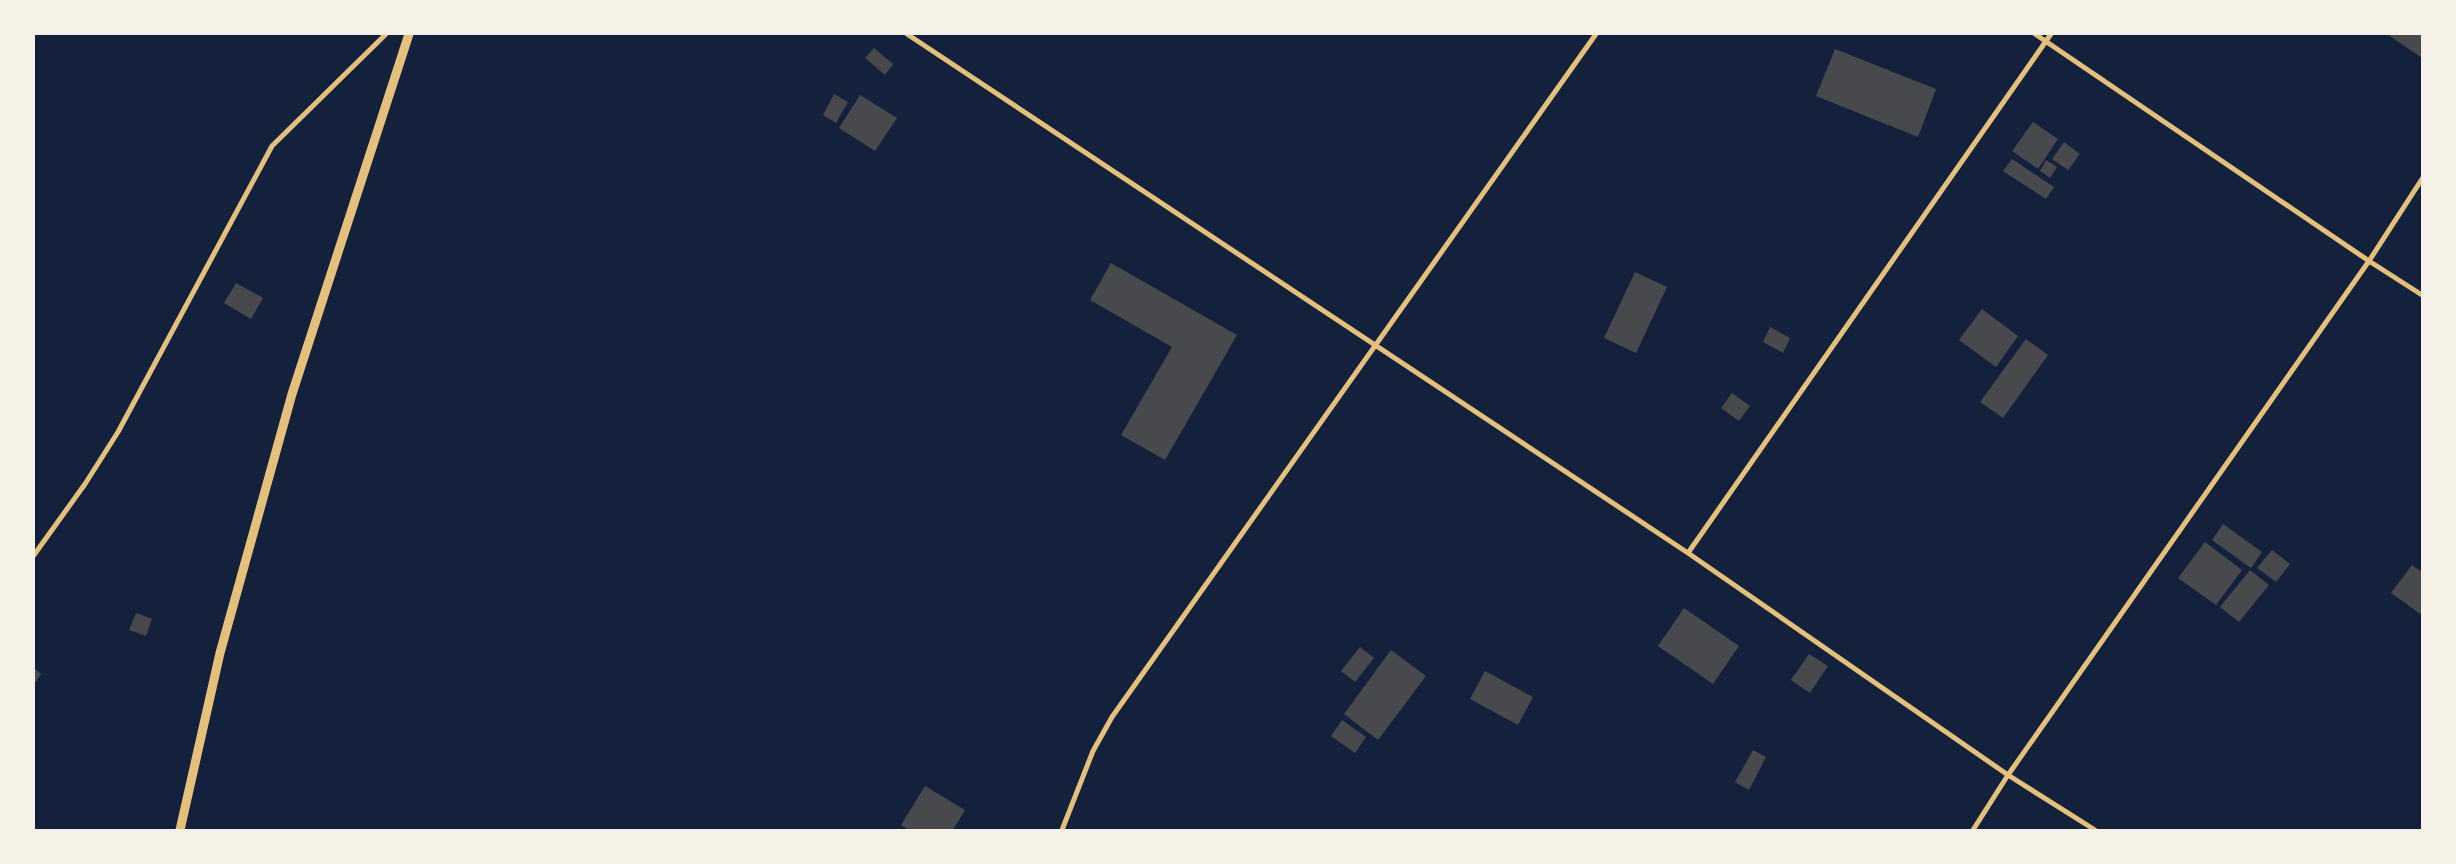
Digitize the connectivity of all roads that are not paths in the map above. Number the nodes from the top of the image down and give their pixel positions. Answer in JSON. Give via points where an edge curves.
{"nodes":[{"id":1,"x":386,"y":34,"type":"edge"},
{"id":2,"x":409,"y":34,"type":"edge"},
{"id":3,"x":907,"y":34,"type":"edge"},
{"id":4,"x":1596,"y":34,"type":"edge"},
{"id":5,"x":2035,"y":34,"type":"edge"},
{"id":6,"x":2051,"y":34,"type":"edge"},
{"id":7,"x":2046,"y":41,"type":"junction"},
{"id":8,"x":2422,"y":179,"type":"edge"},
{"id":9,"x":2369,"y":261,"type":"junction"},
{"id":10,"x":2422,"y":295,"type":"edge"},
{"id":11,"x":1375,"y":343,"type":"junction"},
{"id":12,"x":1688,"y":553,"type":"junction"},
{"id":13,"x":34,"y":555,"type":"edge"},
{"id":14,"x":2008,"y":775,"type":"junction"},
{"id":15,"x":180,"y":830,"type":"edge"},
{"id":16,"x":1062,"y":830,"type":"edge"},
{"id":17,"x":1972,"y":830,"type":"edge"},
{"id":18,"x":2095,"y":830,"type":"edge"}],
"edges":[{"from":1,"to":13,"type":"street","via":[[272,146],[118,432]]},
{"from":2,"to":15,"type":"street","via":[[292,394],[220,653]]},
{"from":3,"to":11,"type":"street"},
{"from":4,"to":11,"type":"street"},
{"from":5,"to":7,"type":"street"},
{"from":6,"to":7,"type":"street"},
{"from":7,"to":9,"type":"street"},
{"from":7,"to":12,"type":"street"},
{"from":8,"to":9,"type":"street"},
{"from":9,"to":10,"type":"street"},
{"from":9,"to":14,"type":"street"},
{"from":11,"to":12,"type":"street"},
{"from":11,"to":16,"type":"street","via":[[1112,717],[1092,751]]},
{"from":12,"to":14,"type":"street"},
{"from":14,"to":17,"type":"street"},
{"from":14,"to":18,"type":"street"}]}
